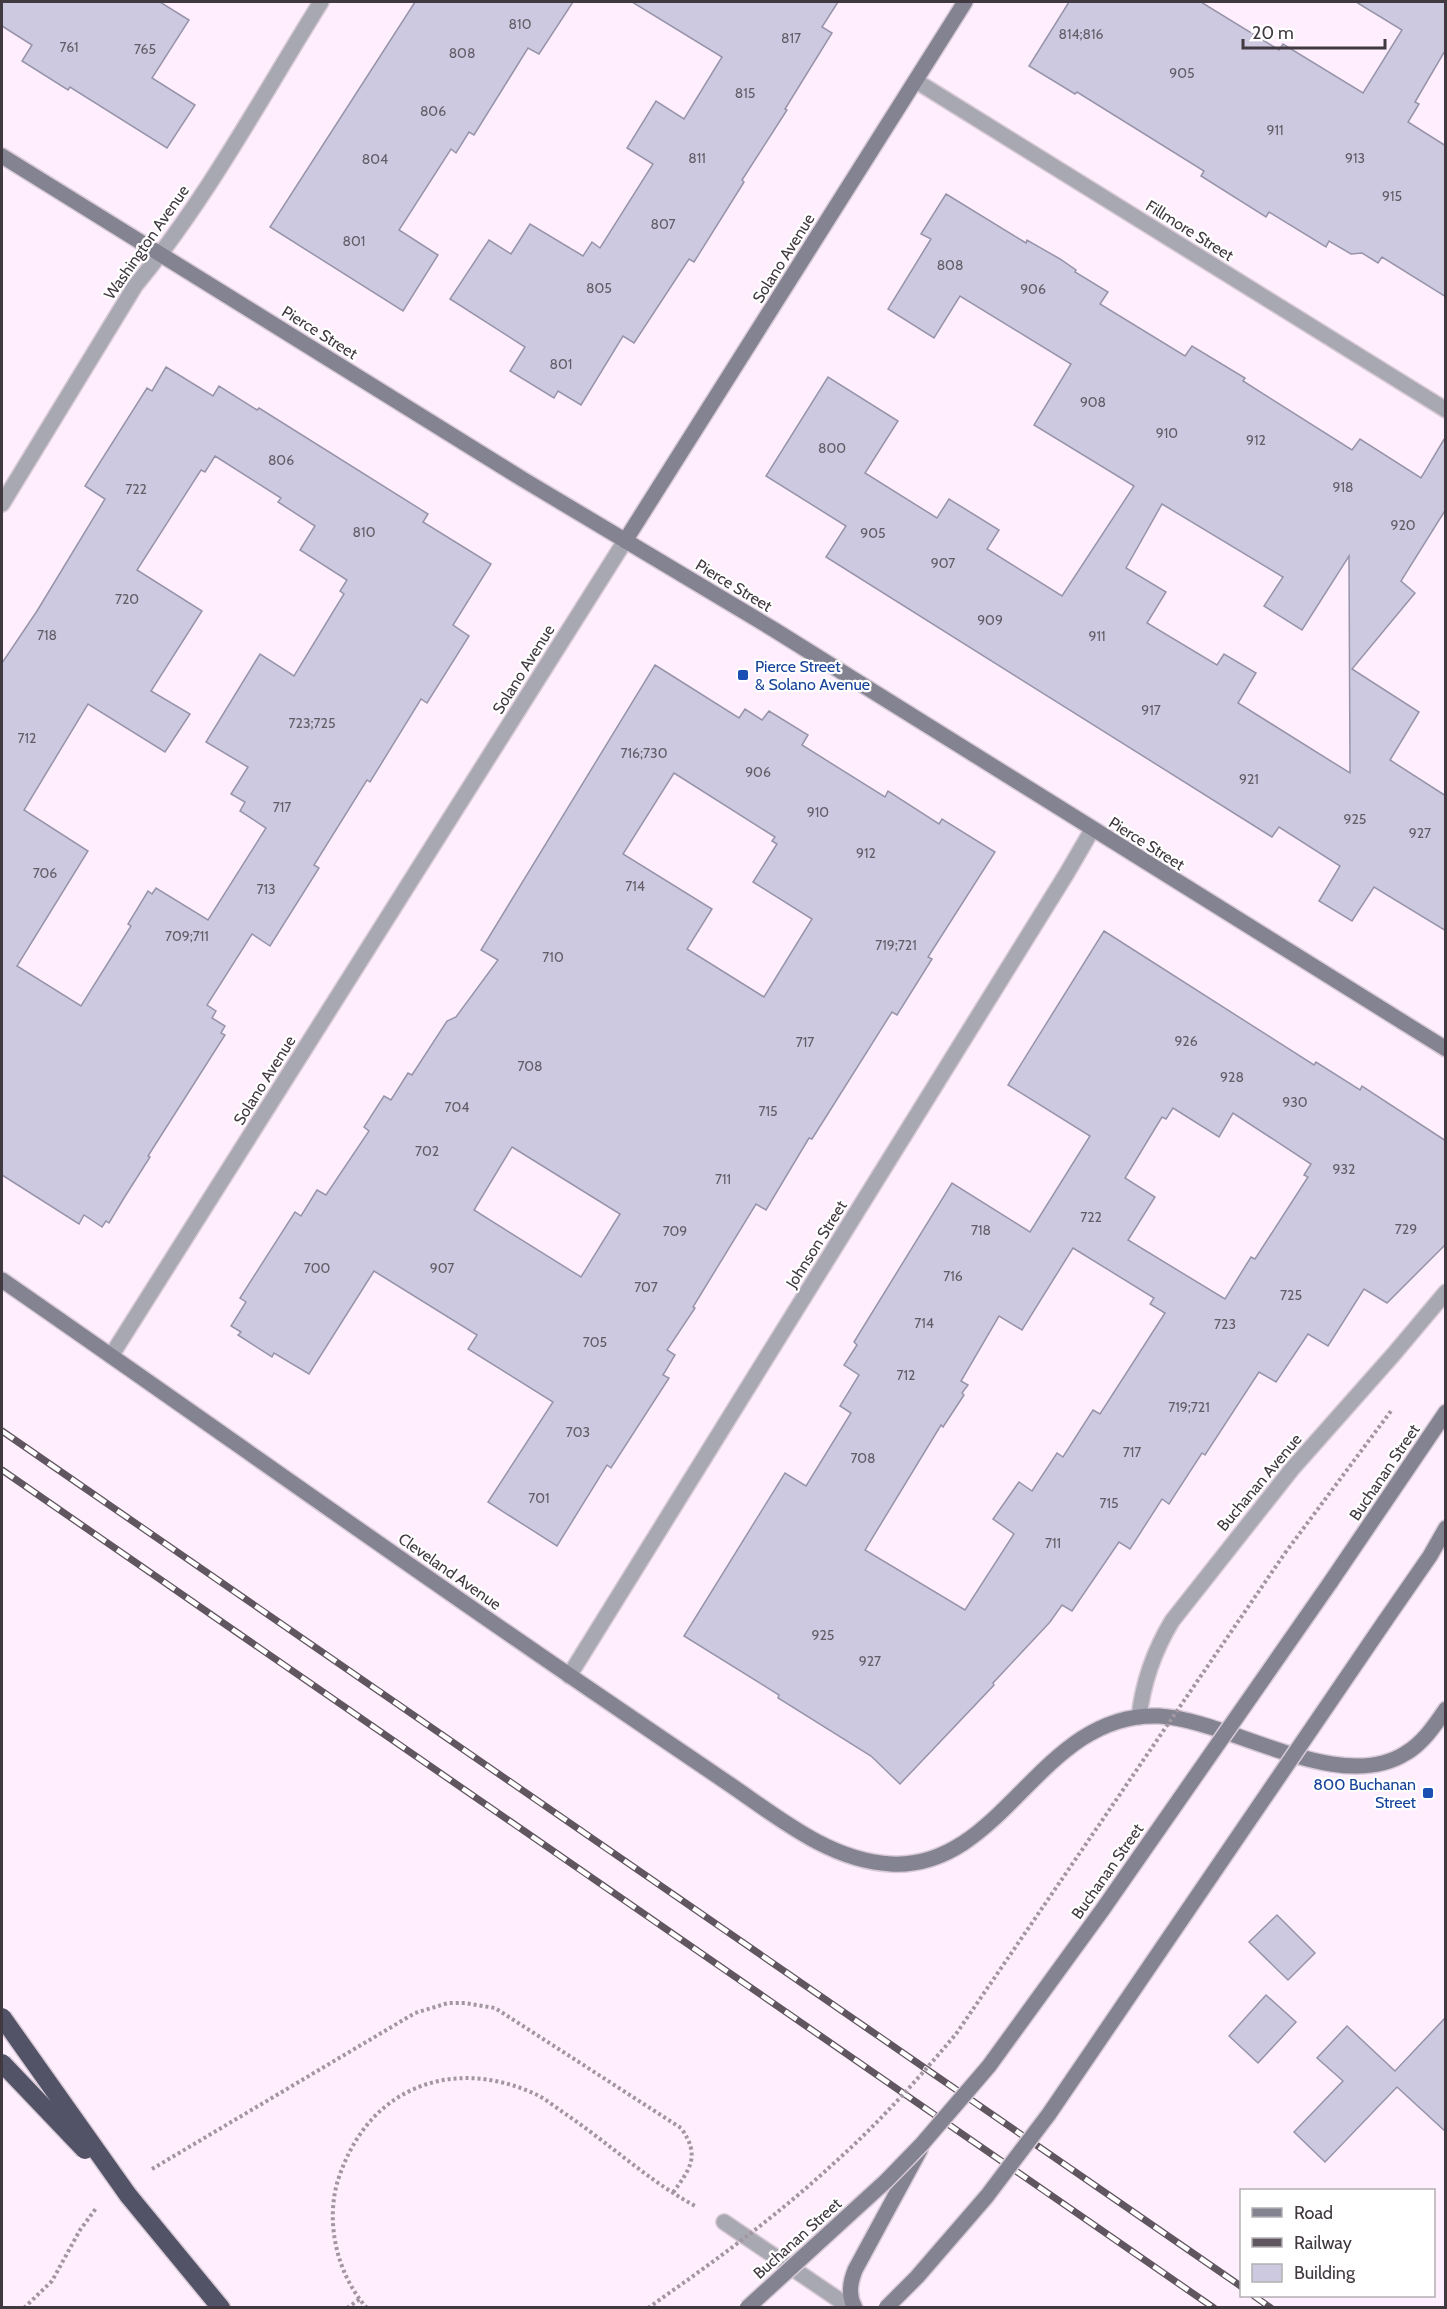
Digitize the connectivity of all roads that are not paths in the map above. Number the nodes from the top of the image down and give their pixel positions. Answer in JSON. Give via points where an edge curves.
{"nodes":[{"id":1,"x":321,"y":2,"type":"edge"},
{"id":2,"x":965,"y":2,"type":"edge"},
{"id":3,"x":916,"y":81,"type":"junction"},
{"id":4,"x":2,"y":156,"type":"edge"},
{"id":5,"x":162,"y":254,"type":"junction"},
{"id":6,"x":1446,"y":410,"type":"edge"},
{"id":7,"x":2,"y":504,"type":"edge"},
{"id":8,"x":625,"y":541,"type":"junction"},
{"id":9,"x":1092,"y":830,"type":"junction"},
{"id":10,"x":1446,"y":1049,"type":"edge"},
{"id":11,"x":2,"y":1280,"type":"edge"},
{"id":12,"x":1446,"y":1292,"type":"edge"},
{"id":13,"x":111,"y":1356,"type":"junction"},
{"id":14,"x":1446,"y":1412,"type":"edge"},
{"id":15,"x":1446,"y":1528,"type":"edge"},
{"id":16,"x":569,"y":1676,"type":"junction"},
{"id":17,"x":1445,"y":1709,"type":"edge"},
{"id":18,"x":1139,"y":1717,"type":"junction"},
{"id":19,"x":2,"y":2017,"type":"edge"},
{"id":20,"x":2,"y":2063,"type":"edge"},
{"id":21,"x":922,"y":2144,"type":"junction"},
{"id":22,"x":128,"y":2195,"type":"junction"},
{"id":23,"x":724,"y":2222,"type":"road end"},
{"id":24,"x":221,"y":2307,"type":"edge"},
{"id":25,"x":747,"y":2307,"type":"edge"},
{"id":26,"x":853,"y":2307,"type":"edge"},
{"id":27,"x":886,"y":2307,"type":"edge"}],
"edges":[{"from":1,"to":5,"type":"street","name":"Washington Avenue"},
{"from":2,"to":3,"type":"street","name":"Solano Avenue"},
{"from":3,"to":6,"type":"street","name":"Fillmore Street"},
{"from":3,"to":8,"type":"street","name":"Solano Avenue"},
{"from":4,"to":5,"type":"street","name":"Pierce Street"},
{"from":5,"to":7,"type":"street","name":"Washington Avenue","via":[[135,286]]},
{"from":5,"to":8,"type":"street","name":"Pierce Street"},
{"from":8,"to":9,"type":"street","name":"Pierce Street","via":[[773,629]]},
{"from":8,"to":13,"type":"street","name":"Solano Avenue"},
{"from":9,"to":10,"type":"street","name":"Pierce Street"},
{"from":9,"to":16,"type":"street","name":"Johnson Street"},
{"from":11,"to":13,"type":"street","name":"Cleveland Avenue"},
{"from":12,"to":18,"type":"street","name":"Buchanan Avenue","via":[[1292,1469],[1172,1621],[1149,1669]]},
{"from":13,"to":16,"type":"street","name":"Cleveland Avenue"},
{"from":14,"to":21,"type":"street","name":"Buchanan Street","bridge":true,"via":[[1021,2024]]},
{"from":15,"to":27,"type":"street","bridge":true,"via":[[1049,2114],[973,2212]]},
{"from":16,"to":18,"type":"street","name":"Cleveland Avenue","via":[[795,1830],[842,1854],[891,1864],[911,1864],[956,1849],[992,1821],[1067,1748],[1105,1728]]},
{"from":17,"to":18,"type":"street","via":[[1421,1741],[1404,1755],[1358,1767],[1335,1765],[1184,1720]]},
{"from":19,"to":22,"type":"highway","bridge":true},
{"from":20,"to":22,"type":"highway","bridge":true},
{"from":21,"to":25,"type":"street","name":"Buchanan Street","bridge":true},
{"from":21,"to":26,"type":"street","bridge":true,"via":[[855,2270],[850,2292]]},
{"from":22,"to":24,"type":"highway"},
{"from":23,"to":26,"type":"street"}]}
